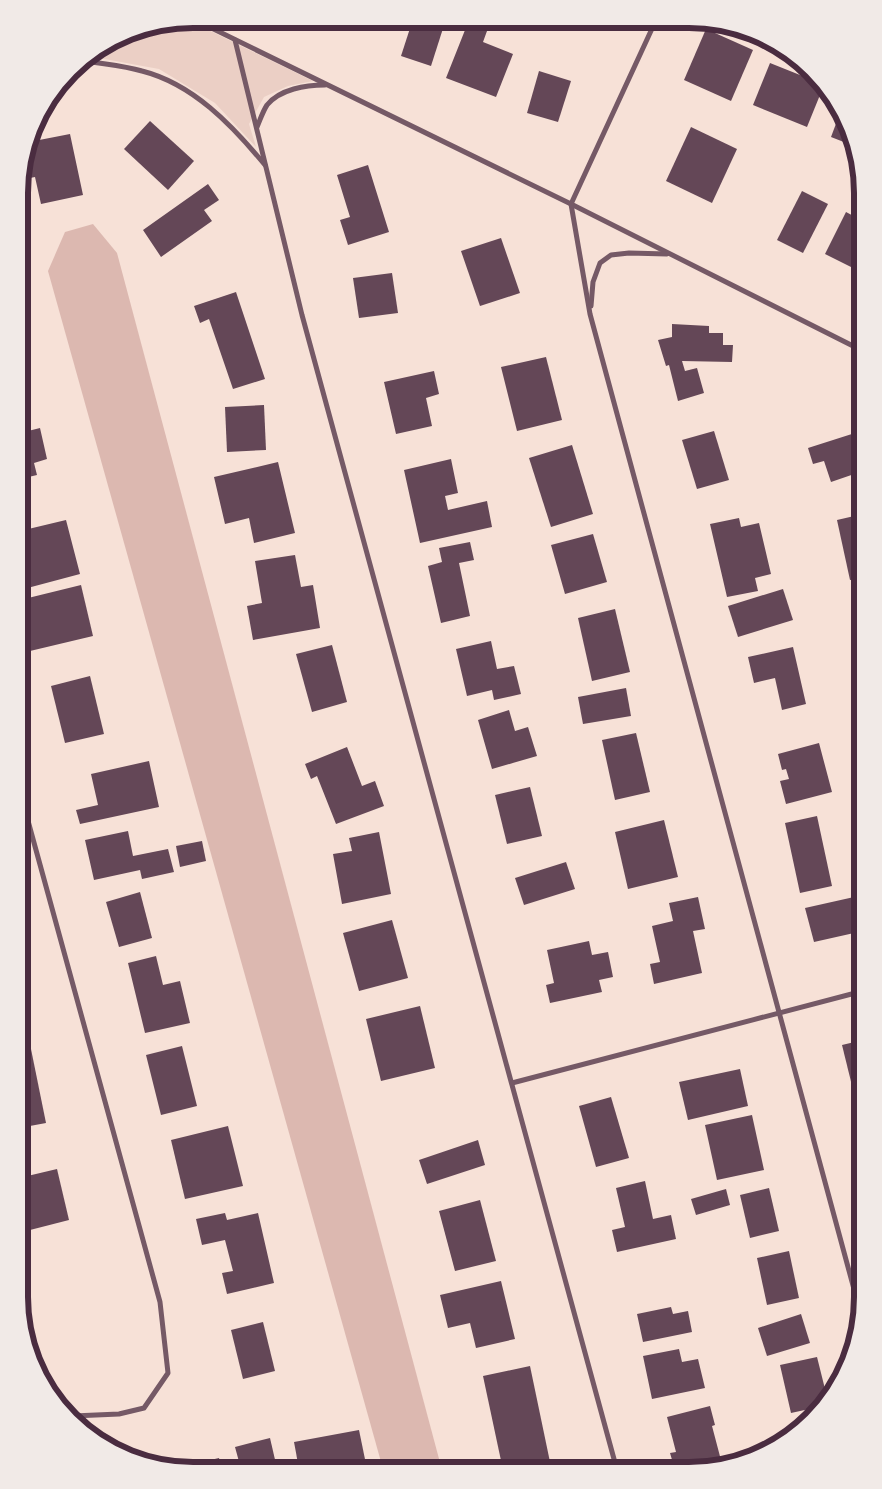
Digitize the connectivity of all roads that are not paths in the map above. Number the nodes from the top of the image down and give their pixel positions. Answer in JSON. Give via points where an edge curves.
{"nodes":[{"id":1,"x":211,"y":28,"type":"edge"},
{"id":2,"x":652,"y":28,"type":"edge"},
{"id":3,"x":235,"y":40,"type":"junction"},
{"id":4,"x":92,"y":62,"type":"edge"},
{"id":5,"x":328,"y":85,"type":"junction"},
{"id":6,"x":257,"y":127,"type":"junction"},
{"id":7,"x":266,"y":167,"type":"junction"},
{"id":8,"x":571,"y":204,"type":"junction"},
{"id":9,"x":670,"y":254,"type":"junction"},
{"id":10,"x":590,"y":314,"type":"junction"},
{"id":11,"x":854,"y":346,"type":"edge"},
{"id":12,"x":28,"y":821,"type":"edge"},
{"id":13,"x":854,"y":993,"type":"edge"},
{"id":14,"x":780,"y":1013,"type":"junction"},
{"id":15,"x":512,"y":1084,"type":"junction"},
{"id":16,"x":854,"y":1286,"type":"edge"},
{"id":17,"x":79,"y":1416,"type":"edge"},
{"id":18,"x":615,"y":1462,"type":"edge"}],
"edges":[{"from":1,"to":3,"type":"street"},
{"from":2,"to":8,"type":"street"},
{"from":3,"to":5,"type":"street"},
{"from":3,"to":6,"type":"street"},
{"from":4,"to":7,"type":"street","via":[[142,71],[168,81],[207,104]]},
{"from":5,"to":6,"type":"street","via":[[312,85],[278,96],[267,106]]},
{"from":5,"to":8,"type":"street"},
{"from":6,"to":7,"type":"street"},
{"from":7,"to":15,"type":"street","via":[[302,315]]},
{"from":8,"to":9,"type":"street"},
{"from":8,"to":10,"type":"street"},
{"from":9,"to":10,"type":"street","via":[[612,255],[600,263],[593,282]]},
{"from":9,"to":11,"type":"street"},
{"from":10,"to":14,"type":"street"},
{"from":12,"to":17,"type":"street","via":[[160,1302],[168,1373],[144,1408],[119,1414]]},
{"from":13,"to":14,"type":"street"},
{"from":14,"to":15,"type":"street"},
{"from":14,"to":16,"type":"street"},
{"from":15,"to":18,"type":"street"}]}
